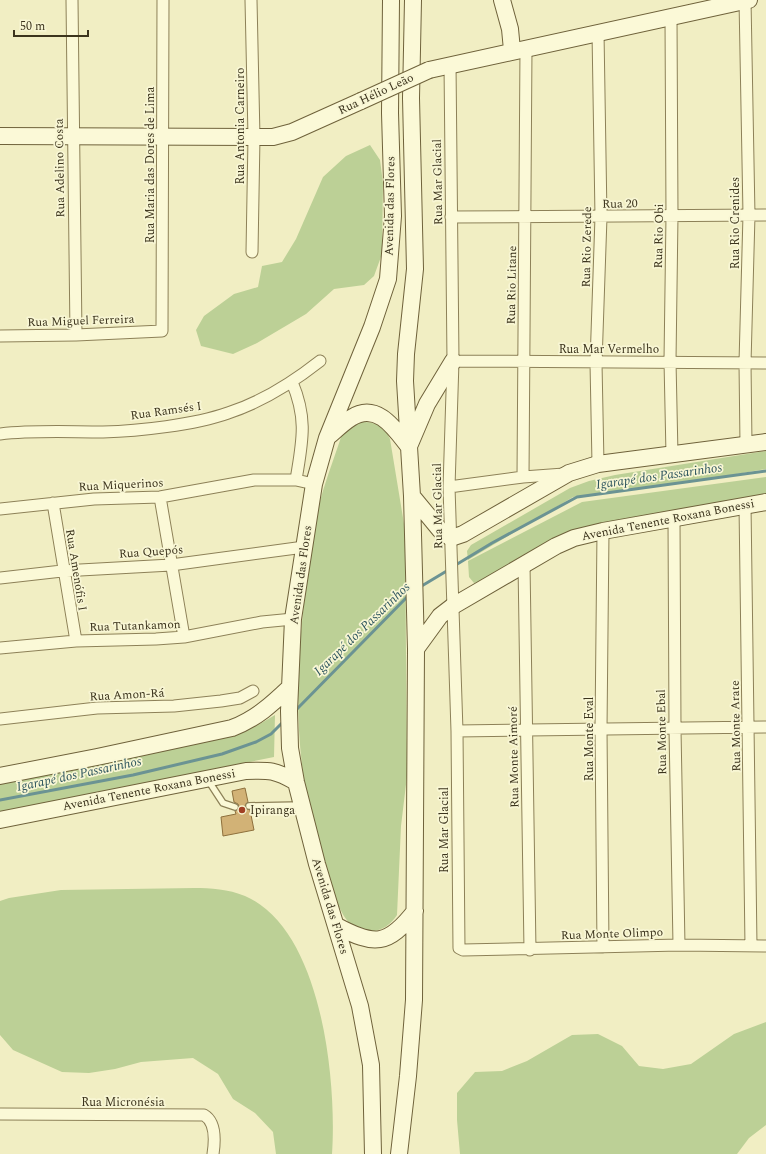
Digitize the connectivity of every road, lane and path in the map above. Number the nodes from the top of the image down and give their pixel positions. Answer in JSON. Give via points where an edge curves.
{"nodes":[{"id":1,"x":72,"y":0,"type":"edge"},
{"id":2,"x":163,"y":0,"type":"edge"},
{"id":3,"x":251,"y":0,"type":"edge"},
{"id":4,"x":391,"y":0,"type":"edge"},
{"id":5,"x":413,"y":0,"type":"edge"},
{"id":6,"x":502,"y":0,"type":"edge"},
{"id":7,"x":746,"y":0,"type":"edge"},
{"id":8,"x":671,"y":17,"type":"junction"},
{"id":9,"x":598,"y":32,"type":"junction"},
{"id":10,"x":519,"y":49,"type":"junction"},
{"id":11,"x":450,"y":64,"type":"junction"},
{"id":12,"x":0,"y":136,"type":"edge"},
{"id":13,"x":73,"y":136,"type":"junction"},
{"id":14,"x":164,"y":136,"type":"junction"},
{"id":15,"x":254,"y":137,"type":"junction"},
{"id":16,"x":749,"y":215,"type":"junction"},
{"id":17,"x":766,"y":215,"type":"edge"},
{"id":18,"x":672,"y":216,"type":"junction"},
{"id":19,"x":451,"y":217,"type":"junction"},
{"id":20,"x":525,"y":217,"type":"junction"},
{"id":21,"x":601,"y":217,"type":"junction"},
{"id":22,"x":252,"y":252,"type":"dead end"},
{"id":23,"x":162,"y":330,"type":"joint"},
{"id":24,"x":0,"y":336,"type":"edge"},
{"id":25,"x":76,"y":336,"type":"junction"},
{"id":26,"x":320,"y":361,"type":"dead end"},
{"id":27,"x":453,"y":361,"type":"junction"},
{"id":28,"x":670,"y":361,"type":"junction"},
{"id":29,"x":524,"y":362,"type":"junction"},
{"id":30,"x":596,"y":363,"type":"junction"},
{"id":31,"x":745,"y":363,"type":"junction"},
{"id":32,"x":766,"y":363,"type":"edge"},
{"id":33,"x":292,"y":382,"type":"junction"},
{"id":34,"x":0,"y":434,"type":"edge"},
{"id":35,"x":327,"y":438,"type":"junction"},
{"id":36,"x":766,"y":442,"type":"edge"},
{"id":37,"x":746,"y":445,"type":"junction"},
{"id":38,"x":409,"y":448,"type":"junction"},
{"id":39,"x":672,"y":455,"type":"junction"},
{"id":40,"x":598,"y":464,"type":"junction"},
{"id":41,"x":569,"y":473,"type":"junction"},
{"id":42,"x":523,"y":477,"type":"junction"},
{"id":43,"x":296,"y":480,"type":"junction"},
{"id":44,"x":314,"y":484,"type":"junction"},
{"id":45,"x":449,"y":487,"type":"junction"},
{"id":46,"x":412,"y":496,"type":"junction"},
{"id":47,"x":160,"y":497,"type":"junction"},
{"id":48,"x":766,"y":502,"type":"edge"},
{"id":49,"x":53,"y":503,"type":"junction"},
{"id":50,"x":745,"y":505,"type":"junction"},
{"id":51,"x":0,"y":509,"type":"edge"},
{"id":52,"x":674,"y":518,"type":"junction"},
{"id":53,"x":603,"y":530,"type":"junction"},
{"id":54,"x":451,"y":545,"type":"junction"},
{"id":55,"x":304,"y":547,"type":"junction"},
{"id":56,"x":524,"y":564,"type":"junction"},
{"id":57,"x":171,"y":565,"type":"junction"},
{"id":58,"x":62,"y":570,"type":"junction"},
{"id":59,"x":0,"y":578,"type":"edge"},
{"id":60,"x":453,"y":606,"type":"junction"},
{"id":61,"x":294,"y":619,"type":"junction"},
{"id":62,"x":184,"y":637,"type":"junction"},
{"id":63,"x":76,"y":641,"type":"junction"},
{"id":64,"x":0,"y":648,"type":"edge"},
{"id":65,"x":416,"y":650,"type":"junction"},
{"id":66,"x":290,"y":687,"type":"junction"},
{"id":67,"x":253,"y":691,"type":"dead end"},
{"id":68,"x":0,"y":718,"type":"edge"},
{"id":69,"x":749,"y":727,"type":"junction"},
{"id":70,"x":766,"y":727,"type":"edge"},
{"id":71,"x":601,"y":729,"type":"junction"},
{"id":72,"x":675,"y":729,"type":"junction"},
{"id":73,"x":457,"y":731,"type":"junction"},
{"id":74,"x":526,"y":731,"type":"junction"},
{"id":75,"x":0,"y":776,"type":"edge"},
{"id":76,"x":207,"y":778,"type":"junction"},
{"id":77,"x":296,"y":782,"type":"junction"},
{"id":78,"x":302,"y":805,"type":"junction"},
{"id":79,"x":249,"y":806,"type":"dead end"},
{"id":80,"x":235,"y":807,"type":"dead end"},
{"id":81,"x":0,"y":820,"type":"edge"},
{"id":82,"x":414,"y":911,"type":"junction"},
{"id":83,"x":337,"y":926,"type":"junction"},
{"id":84,"x":679,"y":945,"type":"junction"},
{"id":85,"x":751,"y":946,"type":"junction"},
{"id":86,"x":766,"y":946,"type":"edge"},
{"id":87,"x":603,"y":947,"type":"junction"},
{"id":88,"x":459,"y":948,"type":"joint"},
{"id":89,"x":530,"y":950,"type":"junction"},
{"id":90,"x":0,"y":1114,"type":"edge"},
{"id":91,"x":213,"y":1154,"type":"edge"},
{"id":92,"x":373,"y":1154,"type":"edge"},
{"id":93,"x":399,"y":1154,"type":"edge"}],
"edges":[{"from":1,"to":13,"type":"street","name":"Rua Adelino Costa"},
{"from":2,"to":14,"type":"street","name":"Rua Maria das Dores de Lima"},
{"from":3,"to":15,"type":"street","name":"Rua Antonia Carneiro"},
{"from":4,"to":35,"type":"main road","name":"Avenida das Flores","via":[[390,113],[393,216],[388,279],[372,327]]},
{"from":5,"to":38,"type":"main road","name":"Avenida das Flores","via":[[411,98],[415,269],[406,354]]},
{"from":6,"to":10,"type":"main road"},
{"from":7,"to":8,"type":"main road","name":"Rua Hélio Leão"},
{"from":7,"to":16,"type":"street","name":"Rua Rio Crenides"},
{"from":8,"to":9,"type":"main road","name":"Rua Hélio Leão"},
{"from":8,"to":18,"type":"street","name":"Rua Rio Obi"},
{"from":9,"to":10,"type":"main road","name":"Rua Hélio Leão"},
{"from":9,"to":21,"type":"street","name":"Rua Rio Zerede"},
{"from":10,"to":11,"type":"main road","name":"Rua Hélio Leão"},
{"from":10,"to":20,"type":"street","name":"Rua Rio Litane"},
{"from":11,"to":15,"type":"main road","name":"Rua Hélio Leão","bridge":true,"via":[[429,70],[292,132],[273,137]]},
{"from":11,"to":19,"type":"street","name":"Rua Mar Glacial"},
{"from":12,"to":13,"type":"main road","name":"Rua Hélio Leão"},
{"from":13,"to":14,"type":"main road","name":"Rua Hélio Leão"},
{"from":13,"to":25,"type":"street","name":"Rua Adelino Costa"},
{"from":14,"to":15,"type":"main road","name":"Rua Hélio Leão"},
{"from":14,"to":23,"type":"street","name":"Rua Maria das Dores de Lima"},
{"from":15,"to":22,"type":"street","name":"Rua Antonia Carneiro"},
{"from":16,"to":17,"type":"street","name":"Rua 20"},
{"from":16,"to":18,"type":"street","name":"Rua 20"},
{"from":16,"to":31,"type":"street","name":"Rua Rio Crenides"},
{"from":18,"to":21,"type":"street","name":"Rua 20"},
{"from":18,"to":28,"type":"street","name":"Rua Rio Obi"},
{"from":19,"to":20,"type":"street","name":"Rua 20"},
{"from":19,"to":27,"type":"street","name":"Rua Mar Glacial"},
{"from":20,"to":21,"type":"street","name":"Rua 20"},
{"from":20,"to":29,"type":"street","name":"Rua Rio Litane"},
{"from":21,"to":30,"type":"street","name":"Rua Rio Zerede"},
{"from":23,"to":25,"type":"street","name":"Rua Miguel Ferreira"},
{"from":24,"to":25,"type":"street","name":"Rua Miguel Ferreira"},
{"from":26,"to":33,"type":"street","name":"Rua Ramsés I"},
{"from":27,"to":29,"type":"street","name":"Rua Mar Vermelho"},
{"from":27,"to":38,"type":"main road","via":[[426,404]]},
{"from":27,"to":45,"type":"street","name":"Rua Mar Glacial"},
{"from":28,"to":30,"type":"street","name":"Rua Mar Vermelho"},
{"from":28,"to":31,"type":"street","name":"Rua Mar Vermelho"},
{"from":28,"to":39,"type":"street","name":"Rua Rio Obi"},
{"from":29,"to":30,"type":"street","name":"Rua Mar Vermelho"},
{"from":29,"to":42,"type":"street","name":"Rua Rio Litane"},
{"from":30,"to":40,"type":"street","name":"Rua Rio Zerede"},
{"from":31,"to":32,"type":"street","name":"Rua Mar Vermelho"},
{"from":31,"to":37,"type":"street","name":"Rua Rio Crenides"},
{"from":33,"to":34,"type":"street","name":"Rua Ramsés I","via":[[227,414],[168,426],[105,432],[27,431]]},
{"from":33,"to":43,"type":"street","via":[[302,407],[304,435]]},
{"from":35,"to":38,"type":"main road","via":[[351,418],[371,412],[383,417]]},
{"from":35,"to":44,"type":"main road","name":"Avenida das Flores"},
{"from":36,"to":37,"type":"main road"},
{"from":37,"to":39,"type":"main road"},
{"from":38,"to":46,"type":"main road","name":"Avenida das Flores"},
{"from":39,"to":40,"type":"main road"},
{"from":40,"to":41,"type":"main road"},
{"from":41,"to":42,"type":"street"},
{"from":41,"to":54,"type":"main road","via":[[463,534]]},
{"from":42,"to":45,"type":"street"},
{"from":43,"to":44,"type":"street","name":"Rua Miquerinos"},
{"from":43,"to":47,"type":"street","name":"Rua Miquerinos","via":[[234,482]]},
{"from":44,"to":55,"type":"main road","name":"Avenida das Flores"},
{"from":45,"to":54,"type":"street","name":"Rua Mar Glacial"},
{"from":46,"to":54,"type":"main road"},
{"from":46,"to":65,"type":"main road","name":"Avenida das Flores"},
{"from":47,"to":49,"type":"street","name":"Rua Miquerinos"},
{"from":47,"to":57,"type":"street"},
{"from":48,"to":50,"type":"main road","name":"Avenida Tenente Roxana Bonessi"},
{"from":49,"to":51,"type":"street","name":"Rua Miquerinos"},
{"from":49,"to":58,"type":"street","name":"Rua Amenófis I"},
{"from":50,"to":52,"type":"main road","name":"Avenida Tenente Roxana Bonessi"},
{"from":50,"to":69,"type":"street","name":"Rua Monte Arate"},
{"from":52,"to":53,"type":"main road","name":"Avenida Tenente Roxana Bonessi"},
{"from":52,"to":72,"type":"street","name":"Rua Monte Ebal"},
{"from":53,"to":56,"type":"main road","name":"Avenida Tenente Roxana Bonessi","via":[[574,538]]},
{"from":53,"to":71,"type":"street","name":"Rua Monte Eval"},
{"from":54,"to":60,"type":"street","name":"Rua Mar Glacial"},
{"from":55,"to":57,"type":"street","name":"Rua Quepós"},
{"from":55,"to":61,"type":"main road","name":"Avenida das Flores"},
{"from":56,"to":60,"type":"main road","name":"Avenida Tenente Roxana Bonessi"},
{"from":56,"to":74,"type":"street","name":"Rua Monte Aimoré"},
{"from":57,"to":58,"type":"street","name":"Rua Quepós"},
{"from":57,"to":62,"type":"street"},
{"from":58,"to":59,"type":"street","name":"Rua Quepós"},
{"from":58,"to":63,"type":"street","name":"Rua Amenófis I"},
{"from":60,"to":65,"type":"main road","name":"Avenida Tenente Roxana Bonessi","via":[[440,616]]},
{"from":60,"to":73,"type":"street","name":"Rua Mar Glacial"},
{"from":61,"to":62,"type":"street","name":"Rua Tutankamon","via":[[262,622]]},
{"from":61,"to":66,"type":"main road","name":"Avenida das Flores"},
{"from":62,"to":63,"type":"street","name":"Rua Tutankamon"},
{"from":63,"to":64,"type":"street","name":"Rua Tutankamon"},
{"from":65,"to":82,"type":"main road","name":"Avenida das Flores"},
{"from":66,"to":75,"type":"main road","via":[[261,714],[232,728],[97,758]]},
{"from":66,"to":77,"type":"main road","name":"Avenida das Flores","via":[[290,748]]},
{"from":67,"to":68,"type":"street","name":"Rua Amon-Rá","via":[[240,698],[221,701],[174,706],[97,708]]},
{"from":69,"to":70,"type":"street"},
{"from":69,"to":72,"type":"street"},
{"from":69,"to":85,"type":"street","name":"Rua Monte Arate"},
{"from":71,"to":72,"type":"street"},
{"from":71,"to":74,"type":"street"},
{"from":71,"to":87,"type":"street","name":"Rua Monte Eval"},
{"from":72,"to":84,"type":"street","name":"Rua Monte Ebal"},
{"from":73,"to":74,"type":"street"},
{"from":73,"to":88,"type":"street","name":"Rua Mar Glacial"},
{"from":74,"to":89,"type":"street","name":"Rua Monte Aimoré"},
{"from":76,"to":77,"type":"main road","name":"Avenida Tenente Roxana Bonessi","via":[[269,770]]},
{"from":76,"to":80,"type":"lane","via":[[223,803]]},
{"from":76,"to":81,"type":"main road","name":"Avenida Tenente Roxana Bonessi"},
{"from":77,"to":78,"type":"main road","name":"Avenida das Flores"},
{"from":78,"to":79,"type":"lane"},
{"from":78,"to":83,"type":"main road","name":"Avenida das Flores"},
{"from":82,"to":83,"type":"main road","via":[[397,932],[376,940],[354,936]]},
{"from":82,"to":93,"type":"main road","name":"Avenida das Flores","via":[[412,1038]]},
{"from":83,"to":92,"type":"main road","name":"Avenida das Flores","via":[[360,1006],[371,1065]]},
{"from":84,"to":85,"type":"street","name":"Rua Monte Olimpo"},
{"from":84,"to":87,"type":"street","name":"Rua Monte Olimpo"},
{"from":85,"to":86,"type":"street","name":"Rua Monte Olimpo"},
{"from":87,"to":89,"type":"street","name":"Rua Monte Olimpo"},
{"from":88,"to":89,"type":"street","name":"Rua Monte Olimpo"},
{"from":90,"to":91,"type":"street","name":"Rua Micronésia","via":[[204,1115],[210,1120],[215,1140]]}]}
